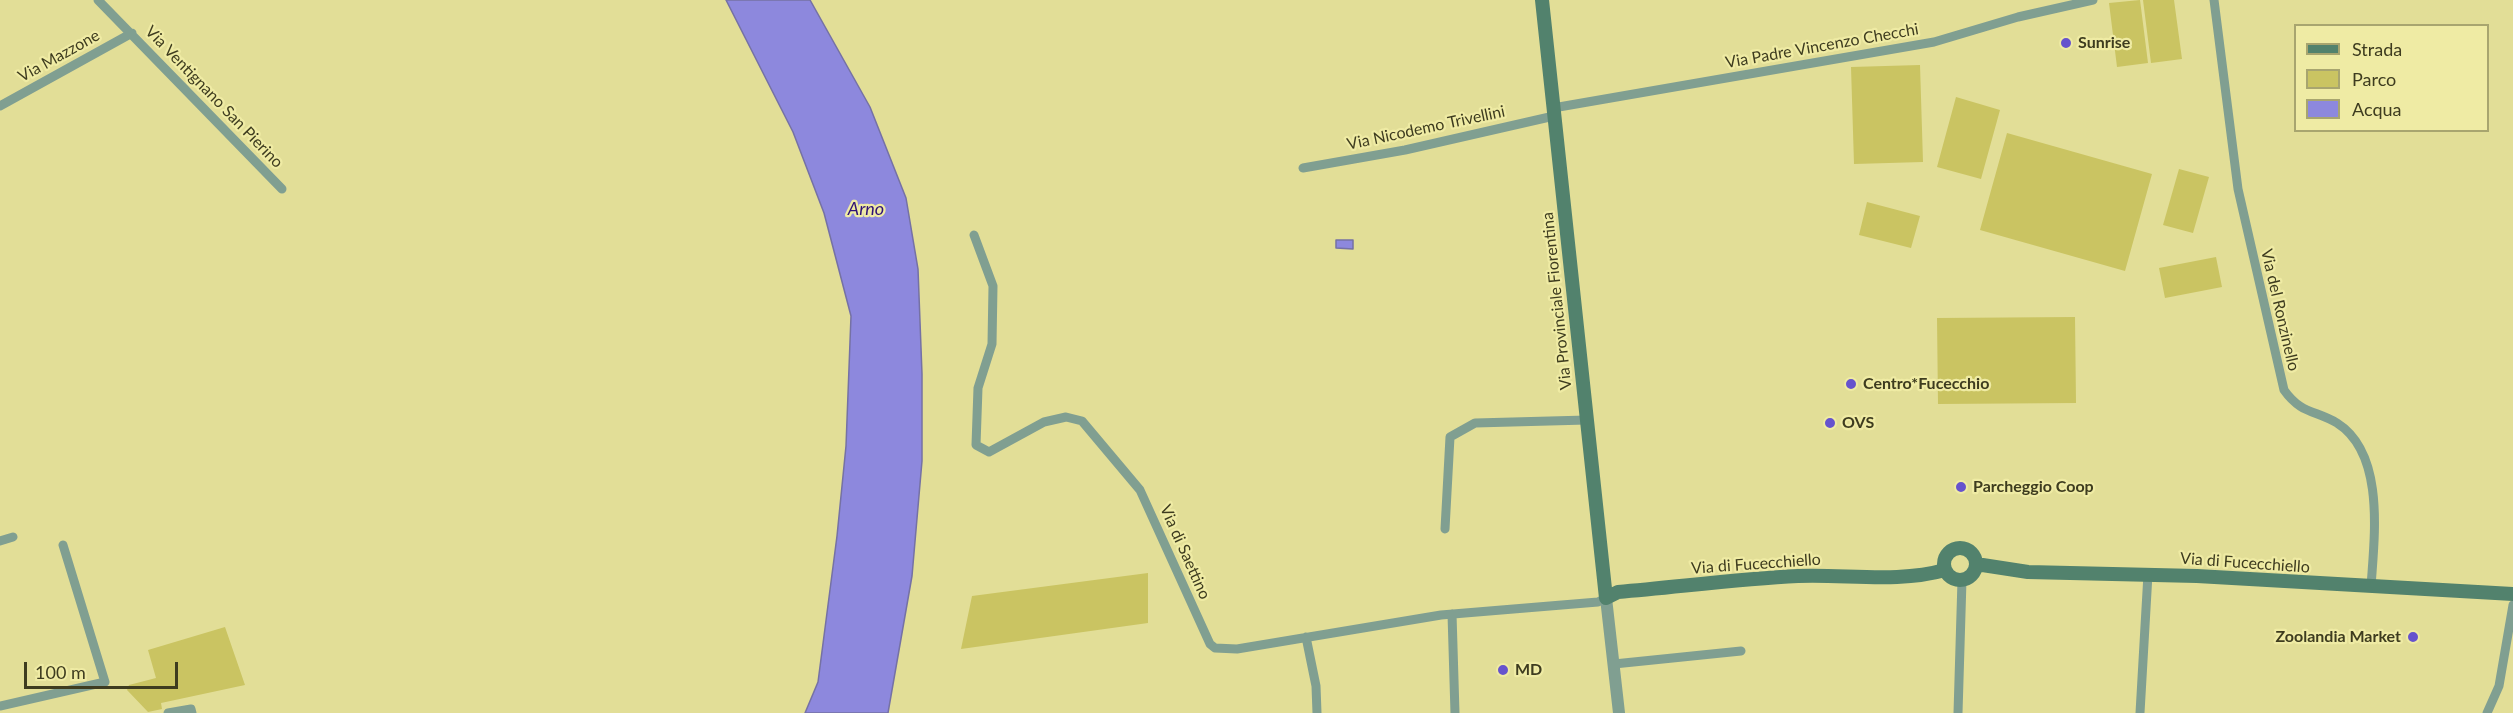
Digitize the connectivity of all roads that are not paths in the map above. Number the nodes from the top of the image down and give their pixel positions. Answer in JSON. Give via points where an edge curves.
{"nodes":[{"id":1,"x":98,"y":0,"type":"edge"},
{"id":2,"x":1542,"y":0,"type":"edge"},
{"id":3,"x":2093,"y":0,"type":"edge"},
{"id":4,"x":2214,"y":0,"type":"edge"},
{"id":5,"x":132,"y":33,"type":"junction"},
{"id":6,"x":0,"y":106,"type":"edge"},
{"id":7,"x":1553,"y":112,"type":"junction"},
{"id":8,"x":1303,"y":168,"type":"dead end"},
{"id":9,"x":282,"y":189,"type":"dead end"},
{"id":10,"x":974,"y":236,"type":"dead end"},
{"id":11,"x":1587,"y":420,"type":"junction"},
{"id":12,"x":1445,"y":529,"type":"dead end"},
{"id":13,"x":13,"y":537,"type":"dead end"},
{"id":14,"x":0,"y":541,"type":"edge"},
{"id":15,"x":63,"y":545,"type":"dead end"},
{"id":16,"x":1976,"y":564,"type":"junction"},
{"id":17,"x":1945,"y":570,"type":"junction"},
{"id":18,"x":2148,"y":574,"type":"junction"},
{"id":19,"x":1962,"y":580,"type":"junction"},
{"id":20,"x":2371,"y":587,"type":"junction"},
{"id":21,"x":2513,"y":594,"type":"edge"},
{"id":22,"x":1606,"y":598,"type":"junction"},
{"id":23,"x":2513,"y":605,"type":"edge"},
{"id":24,"x":1452,"y":614,"type":"junction"},
{"id":25,"x":1306,"y":638,"type":"junction"},
{"id":26,"x":1741,"y":651,"type":"dead end"},
{"id":27,"x":1614,"y":664,"type":"junction"},
{"id":28,"x":0,"y":706,"type":"edge"},
{"id":29,"x":168,"y":713,"type":"edge"},
{"id":30,"x":192,"y":713,"type":"edge"},
{"id":31,"x":1317,"y":713,"type":"edge"},
{"id":32,"x":1455,"y":713,"type":"edge"},
{"id":33,"x":1619,"y":713,"type":"edge"},
{"id":34,"x":1958,"y":713,"type":"edge"},
{"id":35,"x":2140,"y":713,"type":"edge"},
{"id":36,"x":2487,"y":713,"type":"edge"}],
"edges":[{"from":1,"to":5,"type":"street","name":"Via Ventignano San Pierino"},
{"from":2,"to":7,"type":"main road","name":"Via Provinciale Fiorentina"},
{"from":3,"to":7,"type":"street","name":"Via Padre Vincenzo Checchi","via":[[1934,42]]},
{"from":4,"to":20,"type":"street","name":"Via del Ronzinello","via":[[2238,189],[2284,390],[2303,411],[2336,423],[2346,431],[2362,457],[2375,507]]},
{"from":5,"to":6,"type":"street","name":"Via Mazzone"},
{"from":5,"to":9,"type":"street","name":"Via Ventignano San Pierino"},
{"from":7,"to":8,"type":"street","name":"Via Nicodemo Trivellini","via":[[1405,150]]},
{"from":7,"to":11,"type":"main road","name":"Via Provinciale Fiorentina"},
{"from":10,"to":25,"type":"street","name":"Via di Saettino","via":[[993,286],[992,344],[978,388],[976,445],[989,452],[1044,422],[1066,417],[1082,421],[1140,490],[1210,644],[1225,650]]},
{"from":11,"to":12,"type":"street","via":[[1476,423],[1450,436]]},
{"from":11,"to":22,"type":"main road","name":"Via Provinciale Fiorentina"},
{"from":13,"to":14,"type":"street"},
{"from":15,"to":28,"type":"street","via":[[105,682]]},
{"from":16,"to":17,"type":"main road","name":"Via di Fucecchiello","via":[[1970,552],[1956,549],[1947,554]]},
{"from":16,"to":18,"type":"main road","name":"Via di Fucecchiello","via":[[2028,572]]},
{"from":16,"to":19,"type":"main road","via":[[1970,576]]},
{"from":17,"to":19,"type":"main road","via":[[1952,578]]},
{"from":17,"to":22,"type":"main road","name":"Via di Fucecchiello","via":[[1931,574],[1797,576],[1618,592]]},
{"from":18,"to":20,"type":"main road","name":"Via di Fucecchiello"},
{"from":18,"to":35,"type":"street"},
{"from":19,"to":34,"type":"street"},
{"from":20,"to":21,"type":"main road","name":"Via di Fucecchiello"},
{"from":22,"to":24,"type":"street","name":"Via di Saettino","via":[[1598,602]]},
{"from":22,"to":27,"type":"street"},
{"from":23,"to":36,"type":"street","via":[[2499,686]]},
{"from":24,"to":25,"type":"street","name":"Via di Saettino"},
{"from":24,"to":32,"type":"street"},
{"from":25,"to":31,"type":"street"},
{"from":26,"to":27,"type":"street"},
{"from":27,"to":33,"type":"street"},
{"from":29,"to":30,"type":"street"}]}
